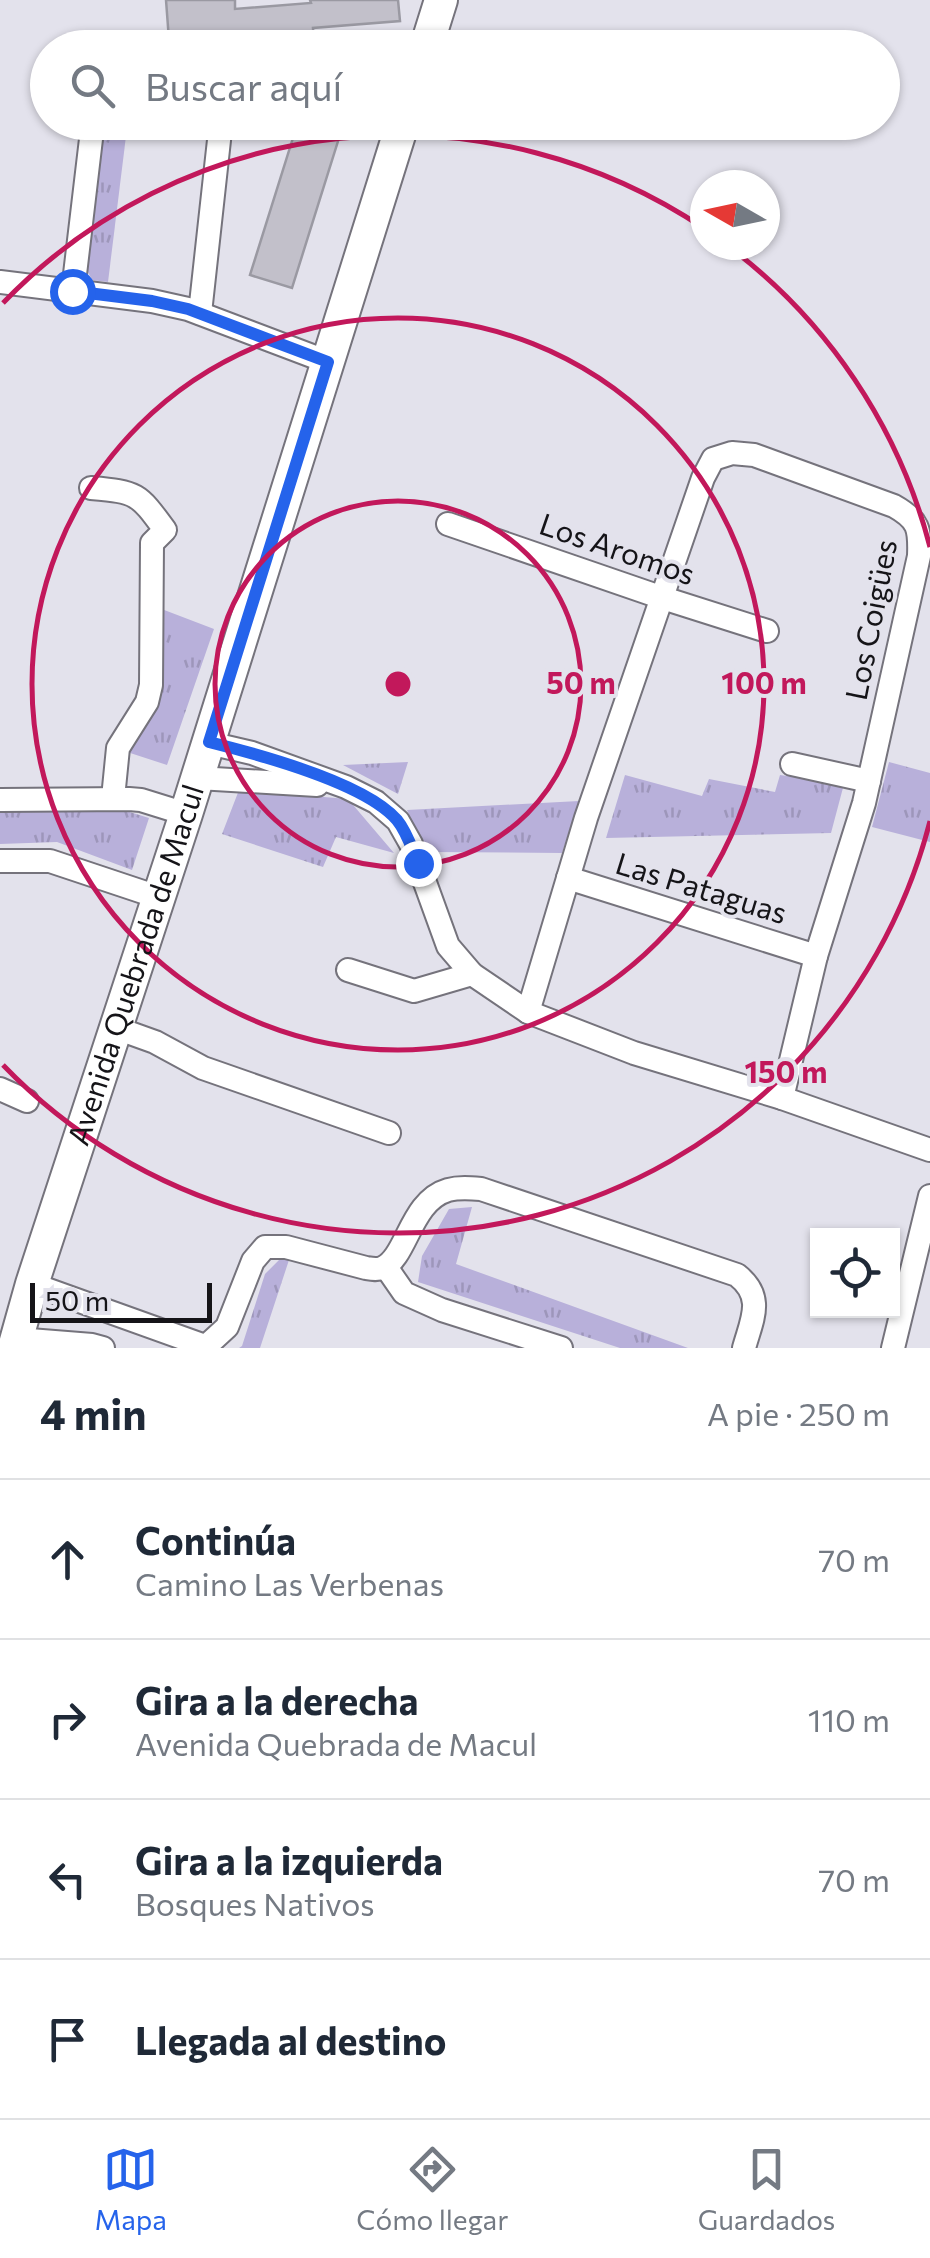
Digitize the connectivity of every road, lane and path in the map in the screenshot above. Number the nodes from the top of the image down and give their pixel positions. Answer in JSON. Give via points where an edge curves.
{"nodes":[{"id":1,"x":441,"y":0,"type":"edge"},
{"id":2,"x":432,"y":30,"type":"edge"},
{"id":3,"x":92,"y":140,"type":"edge"},
{"id":4,"x":218,"y":140,"type":"edge"},
{"id":5,"x":397,"y":140,"type":"edge"},
{"id":6,"x":0,"y":282,"type":"edge"},
{"id":7,"x":72,"y":291,"type":"junction"},
{"id":8,"x":200,"y":313,"type":"junction"},
{"id":9,"x":328,"y":362,"type":"junction"},
{"id":10,"x":91,"y":488,"type":"dead end"},
{"id":11,"x":448,"y":524,"type":"dead end"},
{"id":12,"x":663,"y":598,"type":"junction"},
{"id":13,"x":767,"y":630,"type":"dead end"},
{"id":14,"x":209,"y":742,"type":"junction"},
{"id":15,"x":792,"y":764,"type":"dead end"},
{"id":16,"x":198,"y":778,"type":"junction"},
{"id":17,"x":870,"y":781,"type":"junction"},
{"id":18,"x":346,"y":786,"type":"junction"},
{"id":19,"x":114,"y":798,"type":"junction"},
{"id":20,"x":0,"y":800,"type":"edge"},
{"id":21,"x":186,"y":814,"type":"junction"},
{"id":22,"x":0,"y":862,"type":"edge"},
{"id":23,"x":568,"y":878,"type":"junction"},
{"id":24,"x":158,"y":897,"type":"junction"},
{"id":25,"x":816,"y":956,"type":"junction"},
{"id":26,"x":348,"y":970,"type":"dead end"},
{"id":27,"x":472,"y":974,"type":"junction"},
{"id":28,"x":528,"y":1012,"type":"junction"},
{"id":29,"x":116,"y":1028,"type":"junction"},
{"id":30,"x":0,"y":1089,"type":"edge"},
{"id":31,"x":782,"y":1098,"type":"junction"},
{"id":32,"x":27,"y":1101,"type":"dead end"},
{"id":33,"x":389,"y":1133,"type":"dead end"},
{"id":34,"x":930,"y":1150,"type":"edge"},
{"id":35,"x":930,"y":1196,"type":"edge"},
{"id":36,"x":386,"y":1267,"type":"junction"},
{"id":37,"x":17,"y":1319,"type":"edge"},
{"id":38,"x":205,"y":1347,"type":"edge"},
{"id":39,"x":104,"y":1348,"type":"edge"},
{"id":40,"x":561,"y":1348,"type":"edge"},
{"id":41,"x":744,"y":1348,"type":"edge"},
{"id":42,"x":894,"y":1348,"type":"edge"}],
"edges":[{"from":1,"to":2,"type":"street"},
{"from":3,"to":7,"type":"street"},
{"from":4,"to":8,"type":"street"},
{"from":5,"to":9,"type":"street","name":"Avenida Quebrada de Macul"},
{"from":6,"to":7,"type":"street"},
{"from":7,"to":8,"type":"street"},
{"from":8,"to":9,"type":"street"},
{"from":9,"to":14,"type":"street","name":"Avenida Quebrada de Macul"},
{"from":10,"to":19,"type":"street","via":[[138,496],[165,530],[152,544],[152,685],[118,748]]},
{"from":11,"to":12,"type":"street","name":"Los Aromos"},
{"from":12,"to":13,"type":"street","name":"Los Aromos"},
{"from":12,"to":17,"type":"street","name":"Los Coigües","via":[[713,459],[754,455],[911,516],[920,533],[919,556]]},
{"from":12,"to":23,"type":"street","name":"Los Coigües"},
{"from":14,"to":16,"type":"street","name":"Avenida Quebrada de Macul"},
{"from":14,"to":18,"type":"street"},
{"from":15,"to":17,"type":"street"},
{"from":16,"to":18,"type":"street"},
{"from":16,"to":21,"type":"street","name":"Avenida Quebrada de Macul"},
{"from":17,"to":25,"type":"street","name":"Los Coigües"},
{"from":18,"to":27,"type":"street","via":[[398,821],[448,946]]},
{"from":19,"to":20,"type":"street"},
{"from":19,"to":21,"type":"street"},
{"from":21,"to":24,"type":"street","name":"Avenida Quebrada de Macul"},
{"from":22,"to":24,"type":"street","via":[[50,861]]},
{"from":23,"to":25,"type":"street","name":"Las Pataguas"},
{"from":23,"to":28,"type":"street","name":"Los Coigües"},
{"from":24,"to":29,"type":"street","name":"Avenida Quebrada de Macul"},
{"from":25,"to":31,"type":"street","name":"Los Coigües"},
{"from":26,"to":27,"type":"street","via":[[414,991]]},
{"from":27,"to":28,"type":"street"},
{"from":28,"to":31,"type":"street"},
{"from":29,"to":33,"type":"street","via":[[203,1068]]},
{"from":29,"to":37,"type":"street","name":"Avenida Quebrada de Macul"},
{"from":30,"to":32,"type":"street"},
{"from":31,"to":34,"type":"street"},
{"from":35,"to":42,"type":"street"},
{"from":36,"to":38,"type":"street","via":[[366,1268],[286,1246],[265,1248],[252,1261],[227,1328]]},
{"from":36,"to":40,"type":"street","via":[[404,1293]]},
{"from":36,"to":41,"type":"street","via":[[433,1197],[480,1189],[737,1275],[754,1295]]},
{"from":37,"to":38,"type":"street"},
{"from":37,"to":39,"type":"street"}]}
